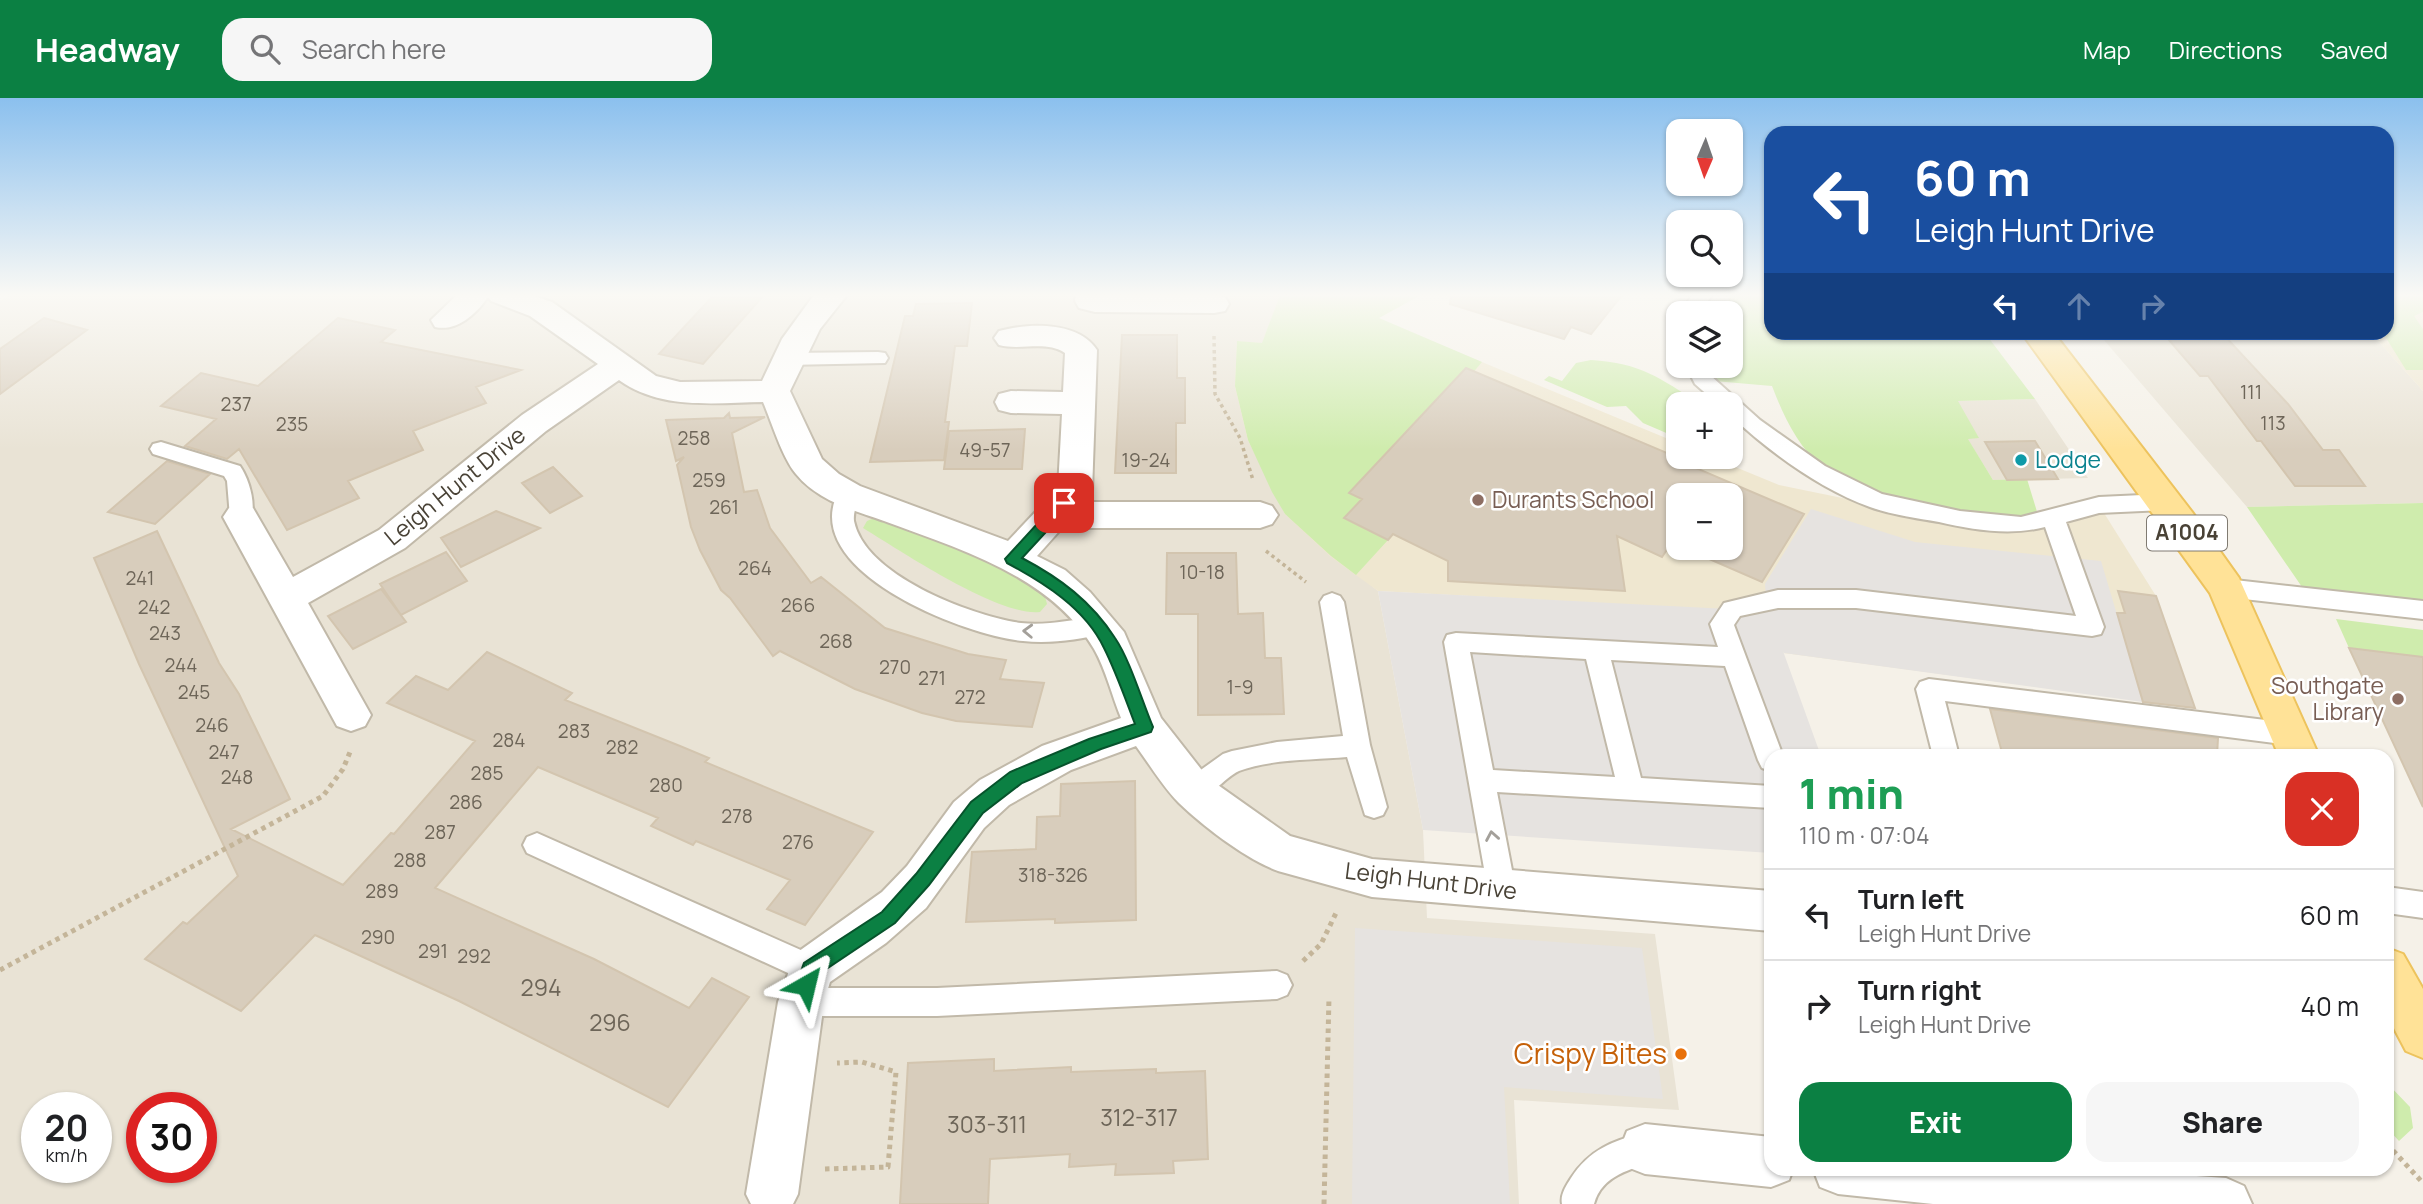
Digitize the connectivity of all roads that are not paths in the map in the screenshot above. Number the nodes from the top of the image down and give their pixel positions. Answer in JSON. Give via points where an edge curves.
{"nodes":[{"id":1,"x":597,"y":347,"type":"edge"},
{"id":2,"x":792,"y":347,"type":"edge"},
{"id":3,"x":1078,"y":347,"type":"edge"},
{"id":4,"x":2047,"y":347,"type":"edge"},
{"id":5,"x":878,"y":359,"type":"dead end"},
{"id":6,"x":619,"y":365,"type":"junction"},
{"id":7,"x":780,"y":375,"type":"junction"},
{"id":8,"x":1702,"y":378,"type":"edge"},
{"id":9,"x":1716,"y":392,"type":"edge"},
{"id":10,"x":1011,"y":402,"type":"dead end"},
{"id":11,"x":1078,"y":403,"type":"junction"},
{"id":12,"x":1743,"y":416,"type":"edge"},
{"id":13,"x":161,"y":449,"type":"dead end"},
{"id":14,"x":848,"y":495,"type":"junction"},
{"id":15,"x":2164,"y":502,"type":"junction"},
{"id":16,"x":1053,"y":515,"type":"junction"},
{"id":17,"x":1260,"y":515,"type":"road end"},
{"id":18,"x":241,"y":517,"type":"joint"},
{"id":19,"x":2053,"y":518,"type":"junction"},
{"id":20,"x":1012,"y":559,"type":"junction"},
{"id":21,"x":2226,"y":588,"type":"junction"},
{"id":22,"x":287,"y":598,"type":"junction"},
{"id":23,"x":1332,"y":602,"type":"road end"},
{"id":24,"x":2423,"y":610,"type":"edge"},
{"id":25,"x":1096,"y":626,"type":"junction"},
{"id":26,"x":1596,"y":649,"type":"junction"},
{"id":27,"x":1734,"y":657,"type":"junction"},
{"id":28,"x":351,"y":715,"type":"road end"},
{"id":29,"x":1145,"y":727,"type":"junction"},
{"id":30,"x":2295,"y":745,"type":"edge"},
{"id":31,"x":1357,"y":746,"type":"junction"},
{"id":32,"x":1767,"y":749,"type":"edge"},
{"id":33,"x":1944,"y":749,"type":"edge"},
{"id":34,"x":1482,"y":780,"type":"junction"},
{"id":35,"x":1631,"y":789,"type":"junction"},
{"id":36,"x":1193,"y":790,"type":"junction"},
{"id":37,"x":1764,"y":797,"type":"edge"},
{"id":38,"x":1374,"y":807,"type":"dead end"},
{"id":39,"x":537,"y":845,"type":"dead end"},
{"id":40,"x":1502,"y":891,"type":"junction"},
{"id":41,"x":2394,"y":901,"type":"edge"},
{"id":42,"x":2423,"y":905,"type":"edge"},
{"id":43,"x":1764,"y":910,"type":"edge"},
{"id":44,"x":806,"y":985,"type":"junction"},
{"id":45,"x":1277,"y":985,"type":"road end"},
{"id":46,"x":2394,"y":988,"type":"edge"},
{"id":47,"x":2423,"y":1035,"type":"edge"},
{"id":48,"x":1645,"y":1149,"type":"joint"},
{"id":49,"x":1764,"y":1161,"type":"edge"},
{"id":50,"x":1901,"y":1176,"type":"edge"},
{"id":51,"x":773,"y":1183,"type":"road end"},
{"id":52,"x":2118,"y":1200,"type":"edge"},
{"id":53,"x":1578,"y":1204,"type":"edge"},
{"id":54,"x":2226,"y":1204,"type":"edge"}],
"edges":[{"from":1,"to":6,"type":"street"},
{"from":2,"to":7,"type":"street"},
{"from":3,"to":11,"type":"street"},
{"from":4,"to":15,"type":"main road","number":"A1004"},
{"from":5,"to":7,"type":"lane"},
{"from":6,"to":7,"type":"street","via":[[645,383],[679,393]]},
{"from":6,"to":22,"type":"street","name":"Leigh Hunt Drive","via":[[534,423],[392,539]]},
{"from":7,"to":14,"type":"street","name":"Leigh Hunt Drive","via":[[808,466]]},
{"from":8,"to":9,"type":"lane"},
{"from":10,"to":11,"type":"street"},
{"from":11,"to":16,"type":"street","via":[[1075,492]]},
{"from":12,"to":19,"type":"lane","via":[[1817,471],[1876,501],[1972,521],[2021,525]]},
{"from":13,"to":18,"type":"lane","via":[[232,471],[238,480]]},
{"from":14,"to":20,"type":"street","name":"Leigh Hunt Drive","via":[[982,543]]},
{"from":25,"to":14,"type":"lane","one_way":true,"via":[[1022,632],[945,611],[923,600],[867,562],[850,540],[843,520]]},
{"from":15,"to":19,"type":"lane","via":[[2099,505]]},
{"from":15,"to":21,"type":"main road","number":"A1004"},
{"from":16,"to":17,"type":"street"},
{"from":16,"to":20,"type":"street"},
{"from":18,"to":22,"type":"street"},
{"from":19,"to":27,"type":"lane","via":[[2092,627],[1856,599],[1777,599],[1732,609],[1722,624]]},
{"from":20,"to":25,"type":"street","name":"Leigh Hunt Drive","via":[[1052,580]]},
{"from":21,"to":24,"type":"lane"},
{"from":21,"to":30,"type":"main road","number":"A1004"},
{"from":22,"to":28,"type":"street"},
{"from":23,"to":31,"type":"lane"},
{"from":25,"to":29,"type":"street","name":"Leigh Hunt Drive","via":[[1110,642]]},
{"from":26,"to":27,"type":"lane"},
{"from":26,"to":34,"type":"lane","via":[[1456,642]]},
{"from":26,"to":35,"type":"lane"},
{"from":27,"to":32,"type":"lane"},
{"from":29,"to":36,"type":"street","name":"Leigh Hunt Drive"},
{"from":29,"to":44,"type":"street","via":[[1016,778],[977,807],[923,880],[888,918]]},
{"from":30,"to":33,"type":"lane","via":[[1929,689]]},
{"from":31,"to":36,"type":"lane","via":[[1232,762]]},
{"from":31,"to":38,"type":"lane"},
{"from":34,"to":35,"type":"lane"},
{"from":40,"to":34,"type":"lane","one_way":true},
{"from":35,"to":37,"type":"lane"},
{"from":36,"to":40,"type":"street","name":"Leigh Hunt Drive","via":[[1278,852],[1371,878]]},
{"from":39,"to":44,"type":"lane"},
{"from":40,"to":43,"type":"street","name":"Leigh Hunt Drive"},
{"from":41,"to":42,"type":"lane"},
{"from":44,"to":45,"type":"lane","via":[[937,1002]]},
{"from":44,"to":51,"type":"street"},
{"from":46,"to":47,"type":"main road"},
{"from":48,"to":49,"type":"street"},
{"from":48,"to":53,"type":"lane","via":[[1618,1154],[1592,1173]]},
{"from":50,"to":52,"type":"street"},
{"from":52,"to":54,"type":"street"}]}
